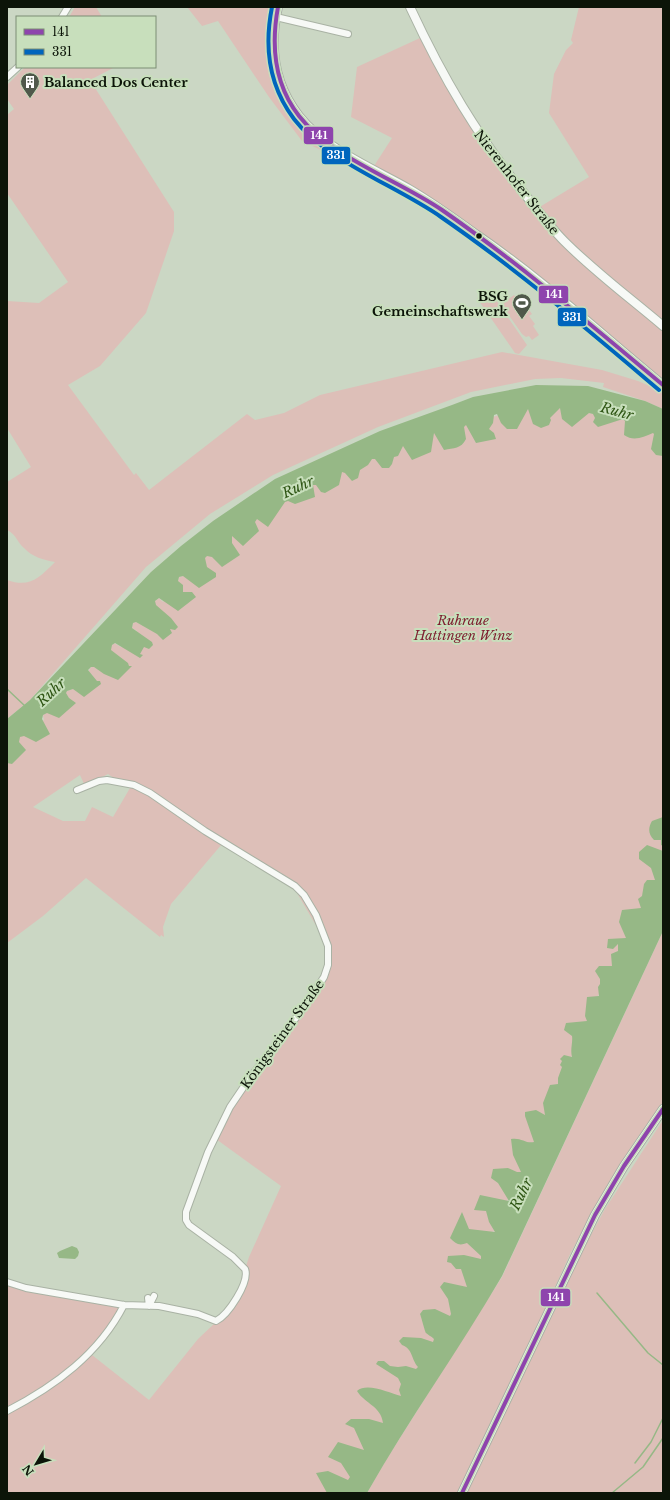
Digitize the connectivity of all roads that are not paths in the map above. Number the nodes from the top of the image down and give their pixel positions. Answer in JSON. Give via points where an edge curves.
{"nodes":[{"id":1,"x":68,"y":7,"type":"edge"},
{"id":2,"x":278,"y":7,"type":"edge"},
{"id":3,"x":410,"y":7,"type":"edge"},
{"id":4,"x":63,"y":16,"type":"edge"},
{"id":5,"x":276,"y":17,"type":"junction"},
{"id":6,"x":348,"y":34,"type":"dead end"},
{"id":7,"x":17,"y":68,"type":"edge"},
{"id":8,"x":7,"y":77,"type":"edge"},
{"id":9,"x":663,"y":326,"type":"edge"},
{"id":10,"x":663,"y":385,"type":"edge"},
{"id":11,"x":77,"y":790,"type":"dead end"},
{"id":12,"x":663,"y":1109,"type":"edge"},
{"id":13,"x":7,"y":1282,"type":"edge"},
{"id":14,"x":151,"y":1297,"type":"dead end"},
{"id":15,"x":124,"y":1305,"type":"junction"},
{"id":16,"x":149,"y":1306,"type":"junction"},
{"id":17,"x":7,"y":1411,"type":"edge"},
{"id":18,"x":462,"y":1493,"type":"edge"}],
"edges":[{"from":1,"to":4,"type":"street"},
{"from":2,"to":5,"type":"main road"},
{"from":3,"to":9,"type":"main road","name":"Nierenhofer Straße","via":[[453,93],[508,174],[566,244]]},
{"from":5,"to":6,"type":"street"},
{"from":5,"to":10,"type":"main road","via":[[274,44],[278,74],[288,100],[307,125],[336,148],[426,200],[490,244]]},
{"from":7,"to":8,"type":"street"},
{"from":11,"to":16,"type":"street","name":"Königsteiner Straße","via":[[107,780],[134,785],[150,793],[205,831],[295,886],[316,914],[328,946],[328,965],[324,977],[230,1107],[208,1152],[186,1212],[189,1225],[243,1266],[247,1275],[244,1284],[225,1314],[216,1321],[198,1314]]},
{"from":12,"to":18,"type":"main road","via":[[592,1221]]},
{"from":13,"to":15,"type":"street","name":"Königsteiner Straße","via":[[26,1288]]},
{"from":14,"to":16,"type":"street"},
{"from":15,"to":16,"type":"street","name":"Königsteiner Straße"},
{"from":15,"to":17,"type":"street","via":[[99,1342],[68,1373],[50,1387]]}]}
